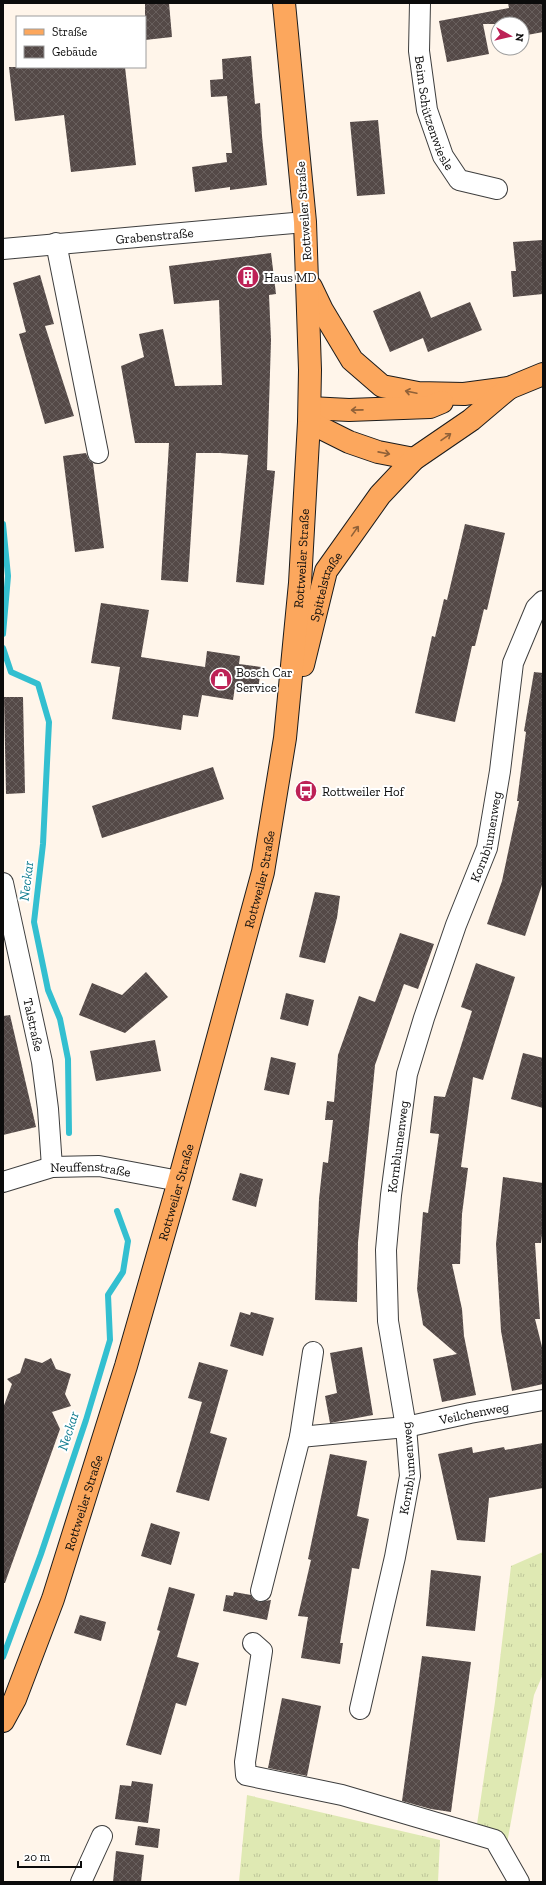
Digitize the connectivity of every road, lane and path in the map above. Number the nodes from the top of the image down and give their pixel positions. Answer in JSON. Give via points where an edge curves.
{"nodes":[{"id":1,"x":284,"y":3,"type":"edge"},
{"id":2,"x":420,"y":3,"type":"edge"},
{"id":3,"x":497,"y":189,"type":"dead end"},
{"id":4,"x":305,"y":222,"type":"junction"},
{"id":5,"x":56,"y":243,"type":"junction"},
{"id":6,"x":3,"y":249,"type":"edge"},
{"id":7,"x":308,"y":282,"type":"junction"},
{"id":8,"x":543,"y":374,"type":"edge"},
{"id":9,"x":509,"y":388,"type":"junction"},
{"id":10,"x":464,"y":394,"type":"junction"},
{"id":11,"x":309,"y":415,"type":"junction"},
{"id":12,"x":98,"y":453,"type":"dead end"},
{"id":13,"x":414,"y":459,"type":"junction"},
{"id":14,"x":543,"y":601,"type":"edge"},
{"id":15,"x":285,"y":738,"type":"junction"},
{"id":16,"x":3,"y":883,"type":"edge"},
{"id":17,"x":52,"y":1167,"type":"junction"},
{"id":18,"x":179,"y":1181,"type":"junction"},
{"id":19,"x":3,"y":1182,"type":"edge"},
{"id":20,"x":312,"y":1352,"type":"dead end"},
{"id":21,"x":543,"y":1400,"type":"edge"},
{"id":22,"x":406,"y":1427,"type":"junction"},
{"id":23,"x":300,"y":1437,"type":"junction"},
{"id":24,"x":261,"y":1590,"type":"dead end"},
{"id":25,"x":253,"y":1643,"type":"dead end"},
{"id":26,"x":360,"y":1708,"type":"dead end"},
{"id":27,"x":3,"y":1721,"type":"edge"},
{"id":28,"x":102,"y":1836,"type":"dead end"},
{"id":29,"x":81,"y":1882,"type":"edge"},
{"id":30,"x":519,"y":1882,"type":"edge"}],
"edges":[{"from":1,"to":4,"type":"main road","name":"Rottweiler Straße"},
{"from":2,"to":3,"type":"street","name":"Beim Schützenwiesle","via":[[419,50],[427,110],[443,156],[459,180]]},
{"from":4,"to":5,"type":"street","name":"Grabenstraße"},
{"from":4,"to":7,"type":"main road","name":"Rottweiler Straße"},
{"from":5,"to":6,"type":"street","name":"Grabenstraße"},
{"from":5,"to":12,"type":"street"},
{"from":10,"to":7,"type":"main road","name":"Spittelstraße","one_way":true,"via":[[418,393],[382,386],[352,360]]},
{"from":7,"to":11,"type":"main road","name":"Rottweiler Straße"},
{"from":8,"to":9,"type":"main road","name":"Spittelstraße"},
{"from":9,"to":10,"type":"main road","name":"Spittelstraße"},
{"from":13,"to":9,"type":"main road","name":"Spittelstraße","one_way":true,"via":[[471,420]]},
{"from":10,"to":11,"type":"main road","name":"Spittelstraße","one_way":true,"via":[[430,407],[349,410]]},
{"from":11,"to":13,"type":"main road","one_way":true,"via":[[349,442],[378,452]]},
{"from":11,"to":15,"type":"main road","name":"Rottweiler Straße","via":[[300,583]]},
{"from":15,"to":13,"type":"main road","name":"Spittelstraße","one_way":true,"via":[[326,571],[380,495]]},
{"from":14,"to":22,"type":"street","name":"Kornblumenweg","via":[[536,608],[513,663],[500,771],[487,848],[456,925],[407,1074],[386,1250],[388,1321]]},
{"from":15,"to":18,"type":"main road","name":"Rottweiler Straße","via":[[263,872]]},
{"from":16,"to":17,"type":"street","name":"Talstraße","via":[[42,1062]]},
{"from":17,"to":18,"type":"street","name":"Neuffenstraße","via":[[99,1166]]},
{"from":17,"to":19,"type":"street","name":"Neuffenstraße"},
{"from":18,"to":27,"type":"main road","name":"Rottweiler Straße","via":[[126,1366],[53,1599],[15,1699]]},
{"from":20,"to":23,"type":"street"},
{"from":21,"to":22,"type":"street","name":"Veilchenweg"},
{"from":22,"to":23,"type":"street","name":"Veilchenweg"},
{"from":22,"to":26,"type":"street","name":"Kornblumenweg","via":[[410,1476],[395,1557]]},
{"from":23,"to":24,"type":"street"},
{"from":25,"to":30,"type":"street","via":[[262,1651],[245,1762],[246,1775],[342,1795],[495,1840]]},
{"from":28,"to":29,"type":"street"}]}
